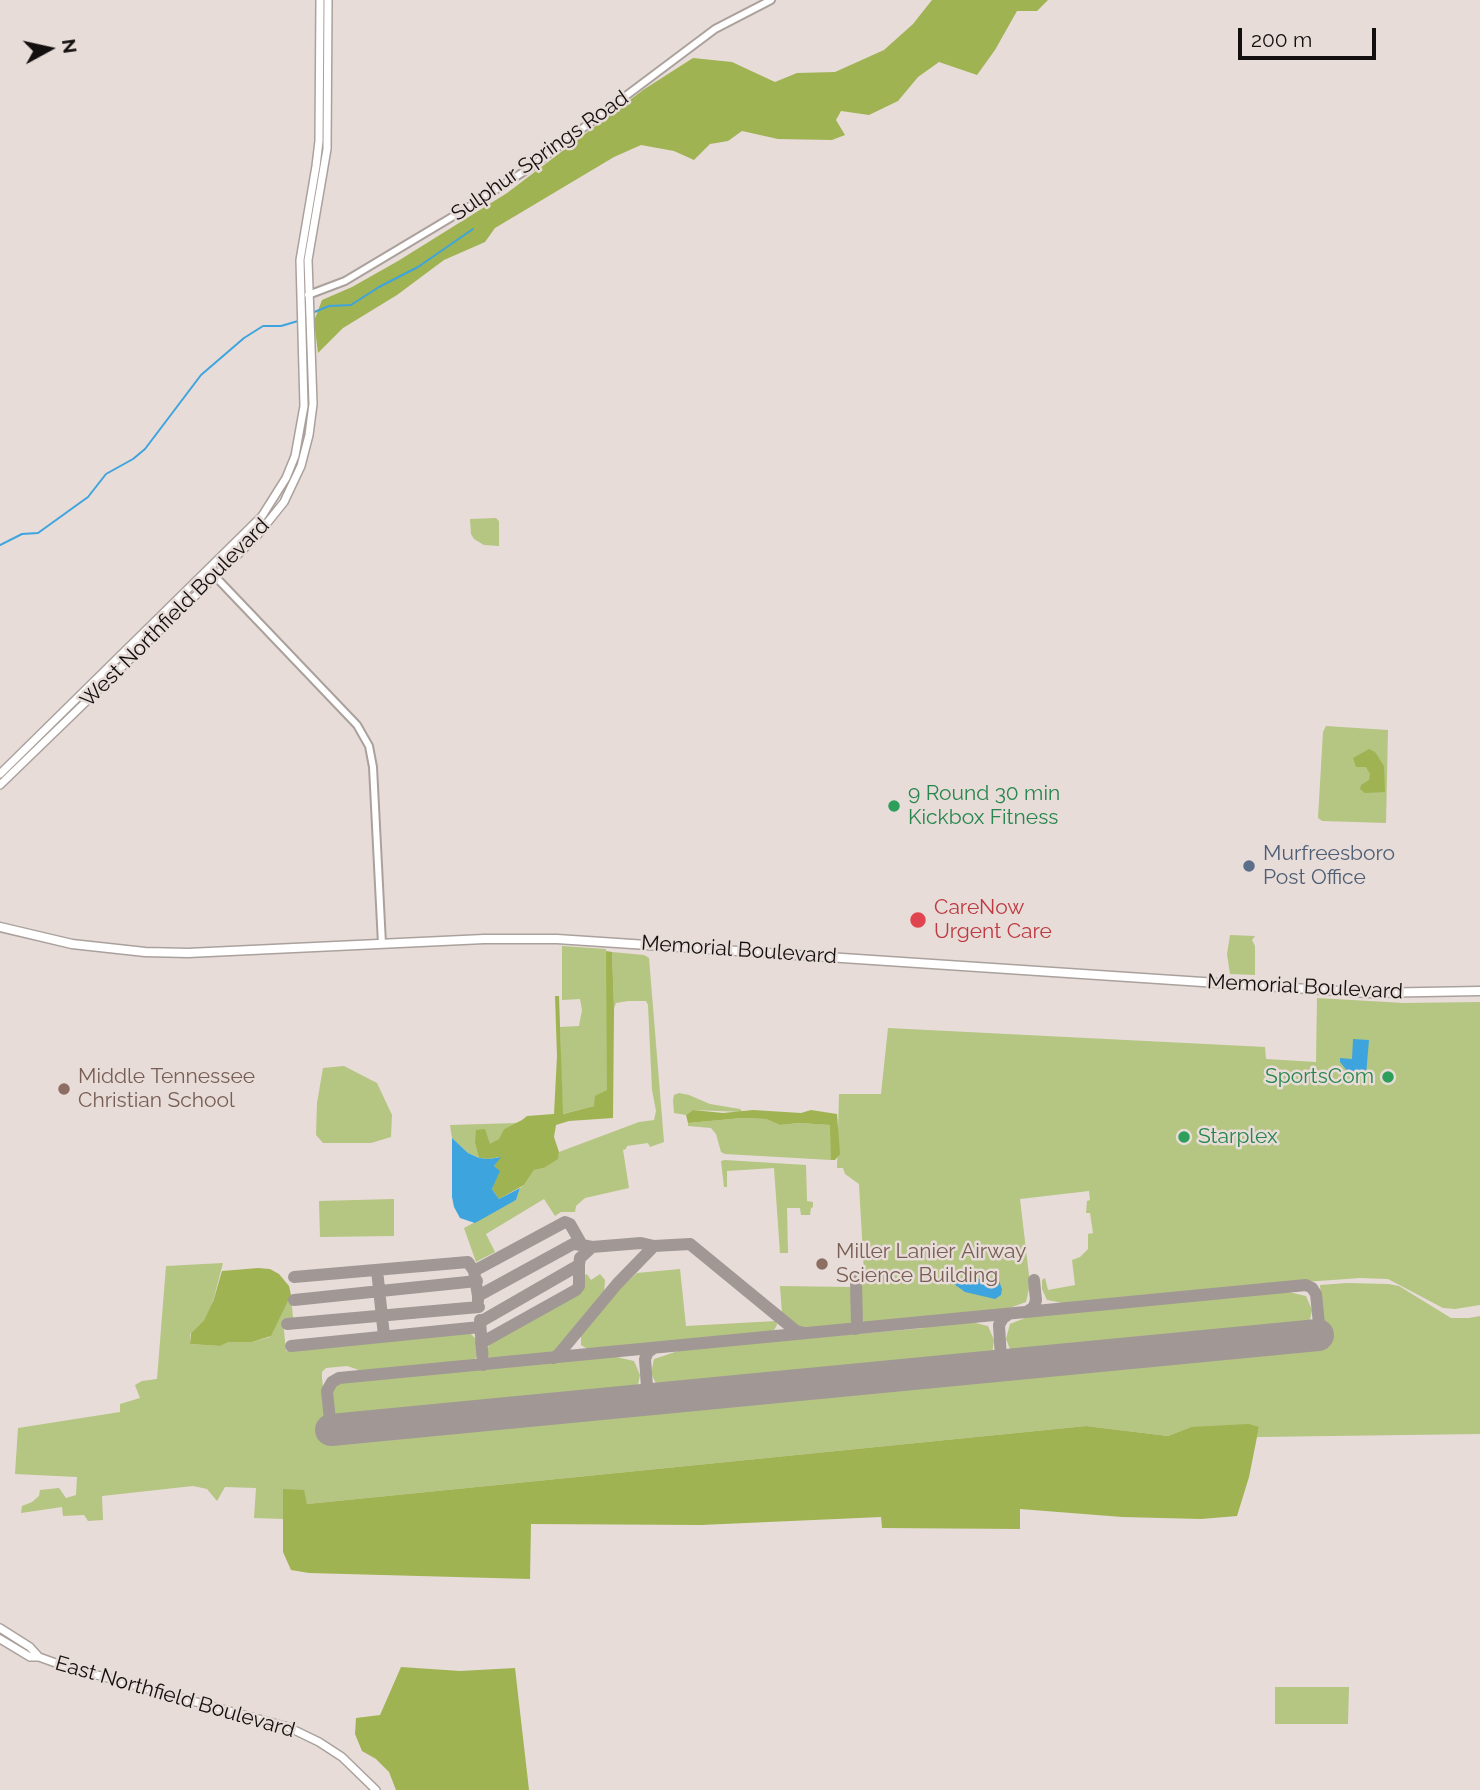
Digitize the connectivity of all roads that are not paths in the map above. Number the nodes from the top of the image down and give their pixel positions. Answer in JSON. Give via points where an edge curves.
{"nodes":[{"id":1,"x":320,"y":0,"type":"edge"},
{"id":2,"x":328,"y":0,"type":"edge"},
{"id":3,"x":771,"y":0,"type":"edge"},
{"id":4,"x":304,"y":297,"type":"junction"},
{"id":5,"x":305,"y":327,"type":"junction"},
{"id":6,"x":209,"y":570,"type":"junction"},
{"id":7,"x":216,"y":577,"type":"junction"},
{"id":8,"x":177,"y":601,"type":"junction"},
{"id":9,"x":183,"y":607,"type":"junction"},
{"id":10,"x":0,"y":774,"type":"edge"},
{"id":11,"x":0,"y":785,"type":"edge"},
{"id":12,"x":0,"y":927,"type":"edge"},
{"id":13,"x":382,"y":944,"type":"junction"},
{"id":14,"x":1480,"y":991,"type":"edge"},
{"id":15,"x":0,"y":1628,"type":"edge"},
{"id":16,"x":0,"y":1639,"type":"edge"},
{"id":17,"x":39,"y":1657,"type":"junction"},
{"id":18,"x":376,"y":1790,"type":"edge"}],
"edges":[{"from":1,"to":4,"type":"main road","name":"West Northfield Boulevard","via":[[319,141],[302,238]]},
{"from":2,"to":4,"type":"main road","name":"West Northfield Boulevard","via":[[327,149]]},
{"from":3,"to":4,"type":"street","name":"Sulphur Springs Road","via":[[715,29],[535,164],[472,205],[345,281]]},
{"from":4,"to":5,"type":"main road","name":"West Northfield Boulevard"},
{"from":5,"to":6,"type":"main road","name":"West Northfield Boulevard","via":[[304,406],[295,456],[262,516]]},
{"from":5,"to":7,"type":"main road","name":"West Northfield Boulevard","via":[[313,404],[301,466],[284,502]]},
{"from":6,"to":7,"type":"street"},
{"from":6,"to":8,"type":"main road","name":"West Northfield Boulevard"},
{"from":7,"to":9,"type":"main road","name":"West Northfield Boulevard"},
{"from":7,"to":13,"type":"street","via":[[357,725],[369,746]]},
{"from":8,"to":9,"type":"main road"},
{"from":8,"to":10,"type":"main road","name":"West Northfield Boulevard"},
{"from":9,"to":11,"type":"main road","name":"West Northfield Boulevard"},
{"from":12,"to":13,"type":"main road","name":"Memorial Boulevard","via":[[72,944],[145,953]]},
{"from":13,"to":14,"type":"main road","name":"Memorial Boulevard","via":[[522,938],[606,941],[1368,992]]},
{"from":15,"to":17,"type":"main road","name":"East Northfield Boulevard"},
{"from":16,"to":17,"type":"main road","name":"East Northfield Boulevard","via":[[30,1657]]},
{"from":17,"to":18,"type":"main road","name":"East Northfield Boulevard","via":[[288,1727],[342,1757]]}]}
